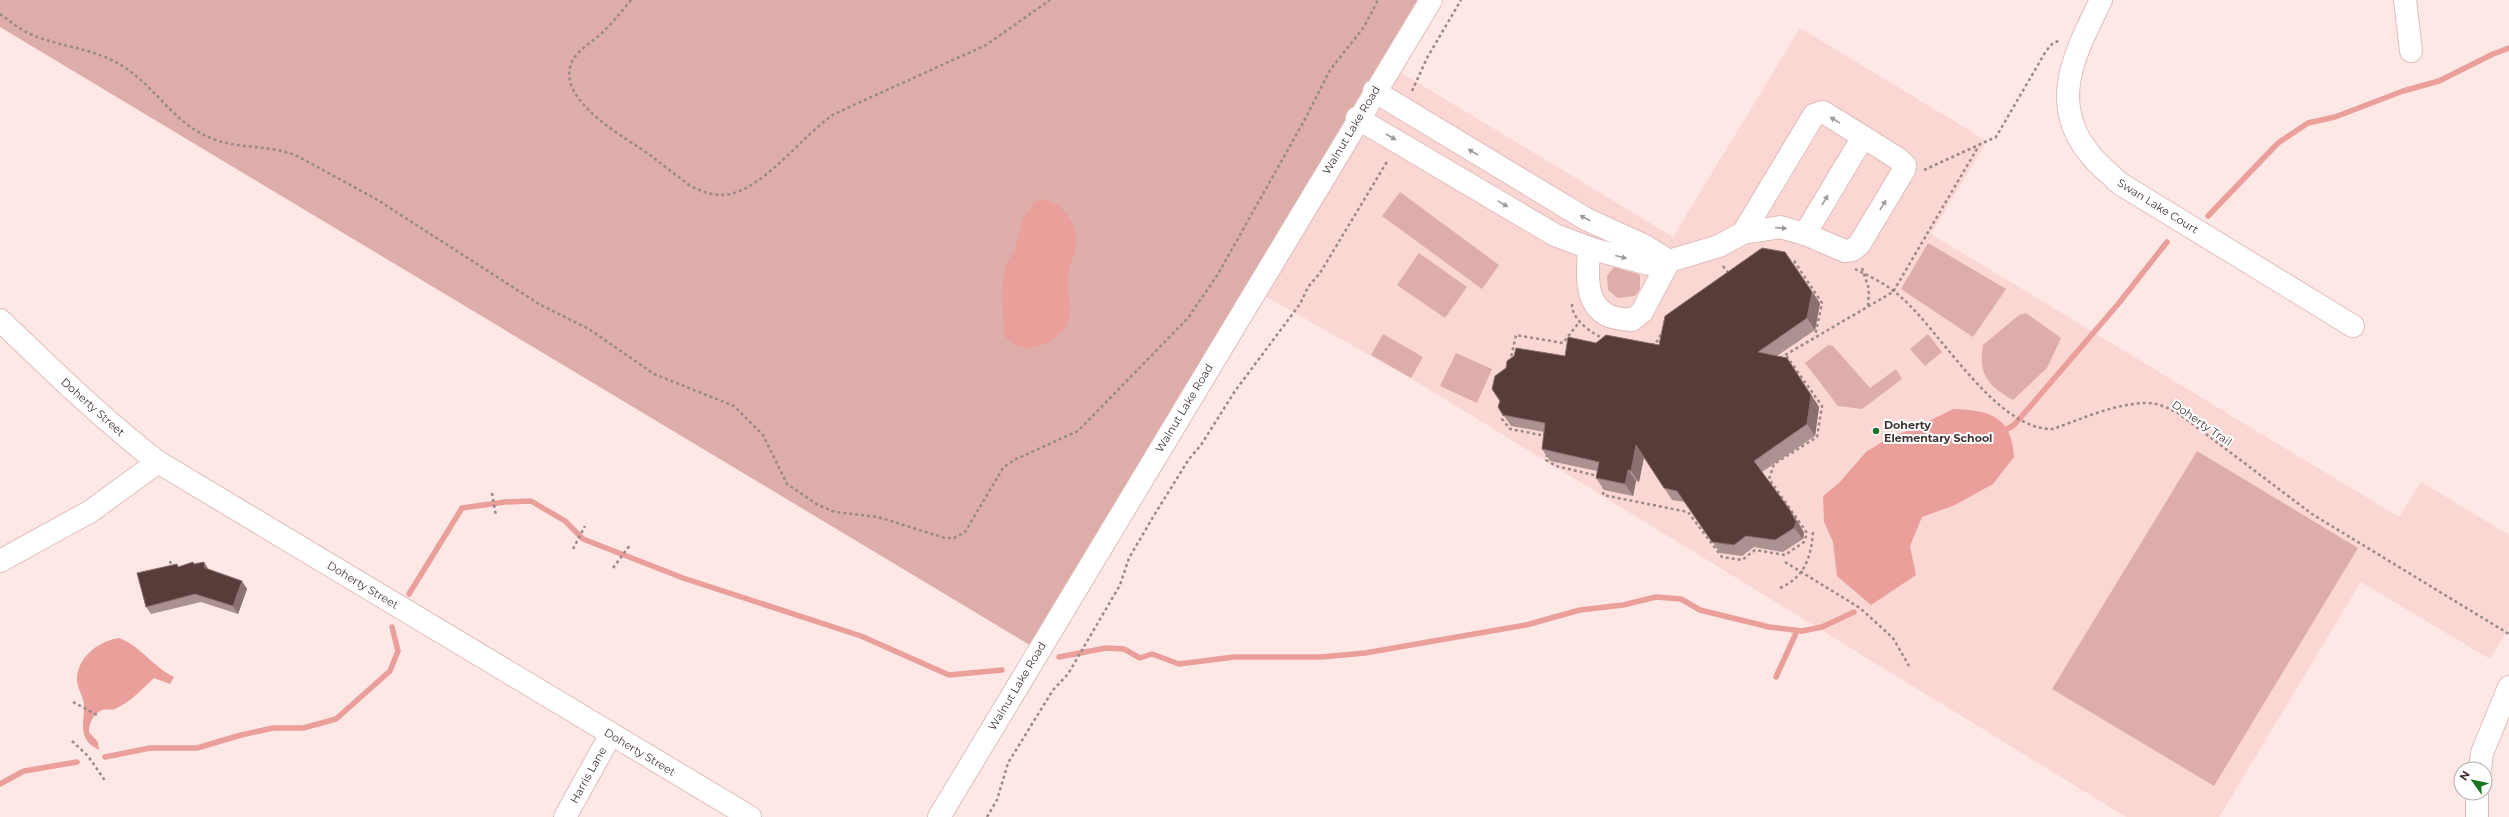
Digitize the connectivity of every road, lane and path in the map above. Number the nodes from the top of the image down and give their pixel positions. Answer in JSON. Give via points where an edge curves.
{"nodes":[{"id":1,"x":631,"y":0,"type":"edge"},
{"id":2,"x":1050,"y":0,"type":"edge"},
{"id":3,"x":1378,"y":0,"type":"edge"},
{"id":4,"x":1431,"y":0,"type":"edge"},
{"id":5,"x":1461,"y":0,"type":"edge"},
{"id":6,"x":2101,"y":0,"type":"edge"},
{"id":7,"x":2405,"y":0,"type":"edge"},
{"id":8,"x":0,"y":14,"type":"edge"},
{"id":9,"x":2085,"y":34,"type":"junction"},
{"id":10,"x":2411,"y":51,"type":"dead end"},
{"id":11,"x":1374,"y":91,"type":"junction"},
{"id":12,"x":1405,"y":111,"type":"junction"},
{"id":13,"x":1357,"y":118,"type":"junction"},
{"id":14,"x":1863,"y":137,"type":"junction"},
{"id":15,"x":1395,"y":139,"type":"junction"},
{"id":16,"x":1978,"y":147,"type":"junction"},
{"id":17,"x":1904,"y":170,"type":"junction"},
{"id":18,"x":1742,"y":233,"type":"junction"},
{"id":19,"x":1804,"y":234,"type":"junction"},
{"id":20,"x":1589,"y":248,"type":"junction"},
{"id":21,"x":1719,"y":260,"type":"dead end"},
{"id":22,"x":1669,"y":261,"type":"junction"},
{"id":23,"x":1852,"y":268,"type":"dead end"},
{"id":24,"x":1732,"y":278,"type":"edge"},
{"id":25,"x":1893,"y":292,"type":"junction"},
{"id":26,"x":0,"y":320,"type":"edge"},
{"id":27,"x":1580,"y":321,"type":"dead end"},
{"id":28,"x":2353,"y":326,"type":"dead end"},
{"id":29,"x":1601,"y":337,"type":"edge"},
{"id":30,"x":1656,"y":343,"type":"edge"},
{"id":31,"x":1600,"y":344,"type":"edge"},
{"id":32,"x":1659,"y":349,"type":"edge"},
{"id":33,"x":1785,"y":354,"type":"junction"},
{"id":34,"x":1774,"y":362,"type":"edge"},
{"id":35,"x":1508,"y":369,"type":"edge"},
{"id":36,"x":1501,"y":407,"type":"edge"},
{"id":37,"x":1549,"y":436,"type":"edge"},
{"id":38,"x":1547,"y":452,"type":"edge"},
{"id":39,"x":158,"y":462,"type":"junction"},
{"id":40,"x":1605,"y":478,"type":"edge"},
{"id":41,"x":1604,"y":483,"type":"edge"},
{"id":42,"x":492,"y":493,"type":"dead end"},
{"id":43,"x":496,"y":516,"type":"dead end"},
{"id":44,"x":585,"y":526,"type":"dead end"},
{"id":45,"x":1813,"y":532,"type":"dead end"},
{"id":46,"x":630,"y":545,"type":"dead end"},
{"id":47,"x":573,"y":549,"type":"dead end"},
{"id":48,"x":0,"y":561,"type":"edge"},
{"id":49,"x":170,"y":561,"type":"dead end"},
{"id":50,"x":1785,"y":562,"type":"dead end"},
{"id":51,"x":613,"y":568,"type":"dead end"},
{"id":52,"x":1802,"y":571,"type":"junction"},
{"id":53,"x":174,"y":574,"type":"edge"},
{"id":54,"x":1780,"y":588,"type":"dead end"},
{"id":55,"x":2509,"y":634,"type":"edge"},
{"id":56,"x":1909,"y":666,"type":"dead end"},
{"id":57,"x":2509,"y":687,"type":"edge"},
{"id":58,"x":73,"y":702,"type":"dead end"},
{"id":59,"x":99,"y":716,"type":"dead end"},
{"id":60,"x":611,"y":734,"type":"junction"},
{"id":61,"x":72,"y":741,"type":"dead end"},
{"id":62,"x":2481,"y":761,"type":"edge"},
{"id":63,"x":106,"y":782,"type":"dead end"},
{"id":64,"x":2477,"y":801,"type":"edge"},
{"id":65,"x":565,"y":817,"type":"edge"},
{"id":66,"x":750,"y":817,"type":"edge"},
{"id":67,"x":939,"y":817,"type":"edge"},
{"id":68,"x":986,"y":817,"type":"edge"},
{"id":69,"x":2477,"y":817,"type":"edge"}],
"edges":[{"from":1,"to":2,"type":"path","via":[[571,63],[569,74],[574,91],[594,114],[613,130],[689,185],[702,192],[721,195],[730,194],[762,178],[817,126],[834,114],[986,45]]},
{"from":3,"to":8,"type":"path","via":[[1364,27],[1330,70],[1218,274],[1188,318],[1078,431],[1014,460],[1004,468],[965,532],[954,538],[928,534],[878,517],[835,512],[818,505],[787,484],[763,435],[734,406],[654,374],[589,329],[539,304],[376,199],[299,157],[288,152],[220,142],[204,135],[180,120],[118,63],[78,47],[30,34]]},
{"from":4,"to":11,"type":"street","name":"Walnut Lake Road"},
{"from":5,"to":12,"type":"path","via":[[1427,58]]},
{"from":6,"to":9,"type":"street","name":"Swan Lake Court"},
{"from":7,"to":10,"type":"street"},
{"from":9,"to":16,"type":"path","via":[[2053,43],[1996,137]]},
{"from":9,"to":28,"type":"street","name":"Swan Lake Court","via":[[2074,56],[2068,82],[2068,108],[2076,132],[2088,153],[2119,183]]},
{"from":11,"to":12,"type":"street"},
{"from":11,"to":13,"type":"street","name":"Walnut Lake Road"},
{"from":22,"to":12,"type":"street","one_way":true,"via":[[1645,246],[1586,219]]},
{"from":13,"to":15,"type":"street","one_way":true},
{"from":13,"to":67,"type":"street","name":"Walnut Lake Road"},
{"from":14,"to":17,"type":"street","via":[[1897,158],[1904,165]]},
{"from":14,"to":18,"type":"street","one_way":true,"via":[[1823,112],[1814,115]]},
{"from":19,"to":14,"type":"street","one_way":true},
{"from":15,"to":20,"type":"street","one_way":true,"via":[[1554,235]]},
{"from":15,"to":68,"type":"path","via":[[1383,170],[1320,273],[1235,391],[1153,517],[1129,558],[1120,585],[1068,674],[1053,690],[1008,763],[997,800]]},
{"from":16,"to":17,"type":"path","via":[[1927,170]]},
{"from":16,"to":25,"type":"path"},
{"from":19,"to":17,"type":"street","one_way":true,"via":[[1845,251],[1852,250],[1858,245]]},
{"from":18,"to":19,"type":"street","one_way":true,"via":[[1780,227]]},
{"from":18,"to":22,"type":"street","via":[[1719,246]]},
{"from":20,"to":22,"type":"street","one_way":true,"via":[[1648,264]]},
{"from":20,"to":22,"type":"street","via":[[1587,281],[1591,295],[1596,305],[1607,315],[1618,318],[1632,320],[1642,312]]},
{"from":21,"to":24,"type":"path"},
{"from":23,"to":25,"type":"path","name":"Doherty Trail"},
{"from":25,"to":33,"type":"path"},
{"from":25,"to":55,"type":"path","name":"Doherty Trail","via":[[1902,297],[1916,312],[1975,381],[2025,424],[2041,429],[2052,429],[2118,408],[2145,403],[2162,405],[2178,413],[2312,514]]},
{"from":26,"to":39,"type":"street","name":"Doherty Street","via":[[66,384]]},
{"from":27,"to":35,"type":"path","via":[[1563,343],[1516,335]]},
{"from":29,"to":31,"type":"path"},
{"from":30,"to":32,"type":"path"},
{"from":33,"to":34,"type":"path"},
{"from":33,"to":41,"type":"path","via":[[1822,406],[1817,437],[1774,464],[1769,479],[1807,533],[1804,542],[1784,555],[1755,550],[1742,560],[1722,557],[1688,512],[1603,495]]},
{"from":36,"to":37,"type":"path","via":[[1504,411],[1502,418],[1510,429]]},
{"from":38,"to":40,"type":"path","via":[[1546,460],[1556,466]]},
{"from":39,"to":48,"type":"street","via":[[91,511]]},
{"from":39,"to":60,"type":"street","name":"Doherty Street"},
{"from":42,"to":43,"type":"path"},
{"from":44,"to":47,"type":"path"},
{"from":45,"to":52,"type":"path","via":[[1808,562]]},
{"from":46,"to":51,"type":"path"},
{"from":49,"to":53,"type":"path"},
{"from":50,"to":52,"type":"path"},
{"from":52,"to":54,"type":"path","via":[[1792,582]]},
{"from":52,"to":56,"type":"path","via":[[1860,608],[1893,638]]},
{"from":57,"to":62,"type":"street"},
{"from":58,"to":59,"type":"path"},
{"from":60,"to":65,"type":"street","name":"Harris Lane"},
{"from":60,"to":66,"type":"street","name":"Doherty Street"},
{"from":61,"to":63,"type":"path","via":[[88,756]]},
{"from":64,"to":69,"type":"street"}]}
